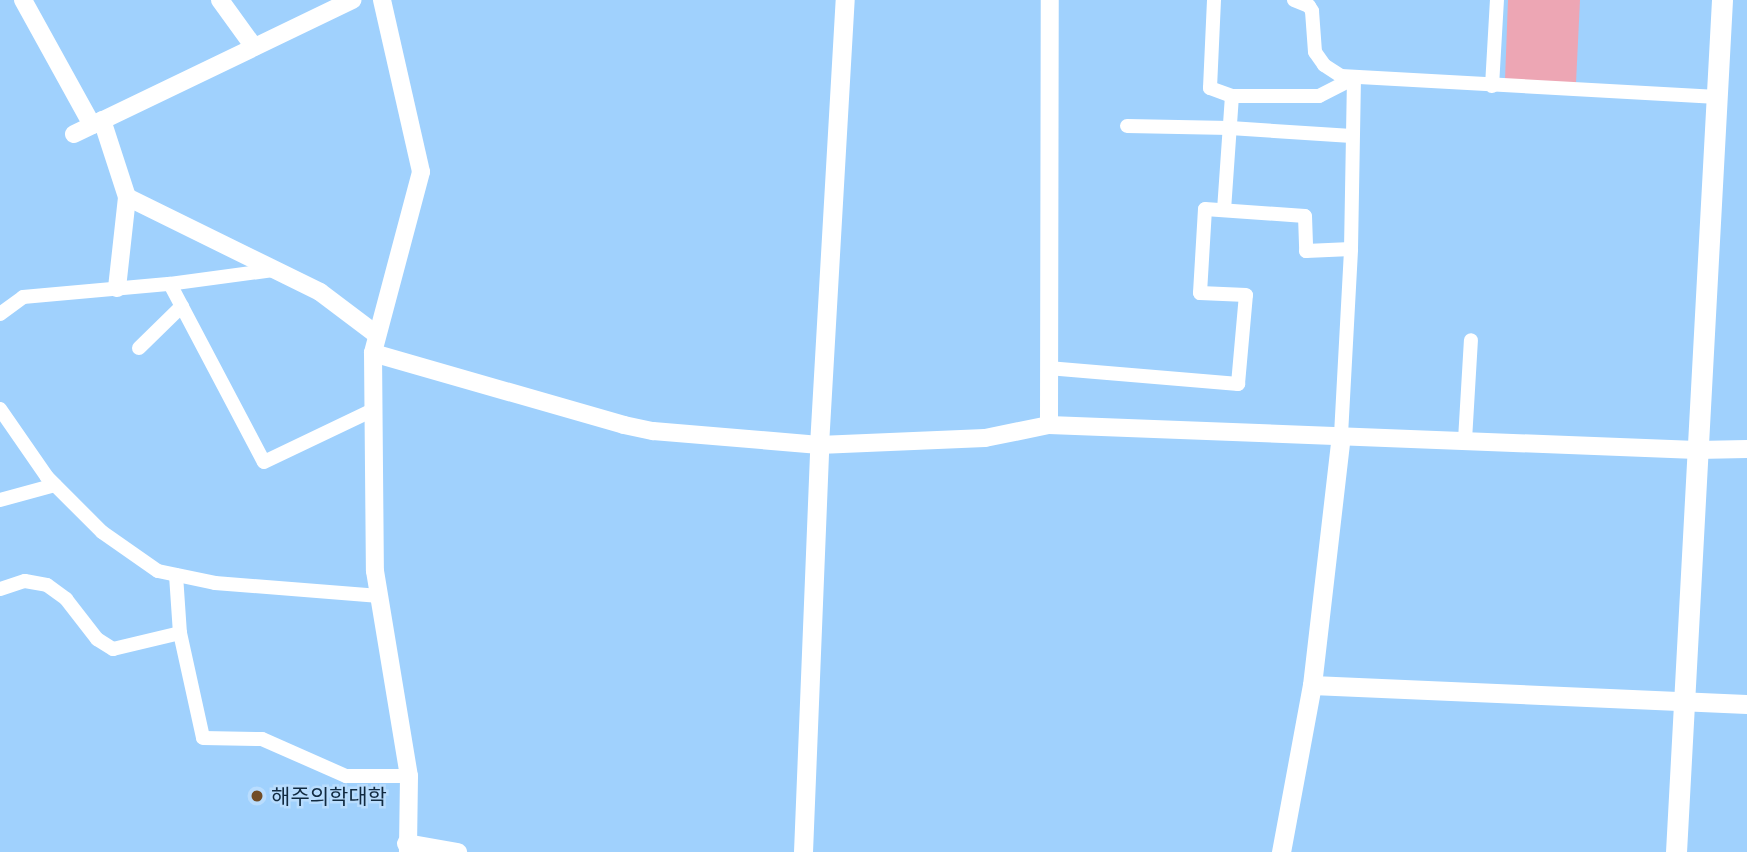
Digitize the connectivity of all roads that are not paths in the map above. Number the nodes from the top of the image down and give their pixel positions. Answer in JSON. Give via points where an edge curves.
{"nodes":[{"id":1,"x":23,"y":0,"type":"edge"},
{"id":2,"x":220,"y":0,"type":"edge"},
{"id":3,"x":352,"y":0,"type":"edge"},
{"id":4,"x":382,"y":0,"type":"edge"},
{"id":5,"x":845,"y":0,"type":"edge"},
{"id":6,"x":1050,"y":0,"type":"edge"},
{"id":7,"x":1214,"y":0,"type":"edge"},
{"id":8,"x":1294,"y":0,"type":"edge"},
{"id":9,"x":1497,"y":0,"type":"edge"},
{"id":10,"x":1722,"y":0,"type":"edge"},
{"id":11,"x":254,"y":47,"type":"junction"},
{"id":12,"x":1354,"y":78,"type":"junction"},
{"id":13,"x":1492,"y":86,"type":"junction"},
{"id":14,"x":1232,"y":96,"type":"junction"},
{"id":15,"x":1717,"y":97,"type":"junction"},
{"id":16,"x":97,"y":123,"type":"junction"},
{"id":17,"x":1127,"y":126,"type":"dead end"},
{"id":18,"x":1230,"y":128,"type":"junction"},
{"id":19,"x":74,"y":134,"type":"dead end"},
{"id":20,"x":1352,"y":136,"type":"junction"},
{"id":21,"x":127,"y":197,"type":"junction"},
{"id":22,"x":1224,"y":210,"type":"junction"},
{"id":23,"x":1351,"y":249,"type":"junction"},
{"id":24,"x":273,"y":270,"type":"junction"},
{"id":25,"x":170,"y":284,"type":"junction"},
{"id":26,"x":117,"y":288,"type":"junction"},
{"id":27,"x":182,"y":306,"type":"junction"},
{"id":28,"x":0,"y":314,"type":"edge"},
{"id":29,"x":1471,"y":340,"type":"dead end"},
{"id":30,"x":375,"y":344,"type":"junction"},
{"id":31,"x":139,"y":348,"type":"dead end"},
{"id":32,"x":1048,"y":369,"type":"junction"},
{"id":33,"x":0,"y":409,"type":"edge"},
{"id":34,"x":373,"y":410,"type":"junction"},
{"id":35,"x":1049,"y":425,"type":"junction"},
{"id":36,"x":1341,"y":435,"type":"junction"},
{"id":37,"x":1465,"y":440,"type":"junction"},
{"id":38,"x":819,"y":445,"type":"junction"},
{"id":39,"x":1747,"y":449,"type":"edge"},
{"id":40,"x":1697,"y":450,"type":"junction"},
{"id":41,"x":55,"y":485,"type":"junction"},
{"id":42,"x":0,"y":500,"type":"edge"},
{"id":43,"x":176,"y":575,"type":"junction"},
{"id":44,"x":0,"y":589,"type":"edge"},
{"id":45,"x":379,"y":596,"type":"junction"},
{"id":46,"x":180,"y":633,"type":"junction"},
{"id":47,"x":1312,"y":685,"type":"junction"},
{"id":48,"x":1685,"y":700,"type":"junction"},
{"id":49,"x":1747,"y":704,"type":"edge"},
{"id":50,"x":409,"y":776,"type":"junction"},
{"id":51,"x":407,"y":847,"type":"edge"},
{"id":52,"x":457,"y":852,"type":"edge"},
{"id":53,"x":803,"y":852,"type":"edge"},
{"id":54,"x":1281,"y":852,"type":"edge"},
{"id":55,"x":1676,"y":852,"type":"edge"}],
"edges":[{"from":1,"to":16,"type":"street"},
{"from":2,"to":11,"type":"street"},
{"from":3,"to":11,"type":"street"},
{"from":4,"to":30,"type":"street","via":[[421,172]]},
{"from":5,"to":38,"type":"main road"},
{"from":6,"to":32,"type":"street"},
{"from":7,"to":14,"type":"street","via":[[1210,88]]},
{"from":8,"to":12,"type":"street","via":[[1309,6],[1315,52],[1324,65]]},
{"from":9,"to":13,"type":"street"},
{"from":10,"to":15,"type":"main road"},
{"from":11,"to":16,"type":"street"},
{"from":12,"to":13,"type":"street"},
{"from":12,"to":14,"type":"street","via":[[1319,96]]},
{"from":12,"to":20,"type":"street"},
{"from":13,"to":15,"type":"street"},
{"from":14,"to":18,"type":"street"},
{"from":15,"to":40,"type":"main road"},
{"from":16,"to":19,"type":"street"},
{"from":16,"to":21,"type":"street"},
{"from":17,"to":18,"type":"street"},
{"from":18,"to":20,"type":"street"},
{"from":18,"to":22,"type":"street"},
{"from":20,"to":23,"type":"street"},
{"from":21,"to":24,"type":"street"},
{"from":21,"to":26,"type":"street"},
{"from":22,"to":23,"type":"street","via":[[1305,216],[1306,251]]},
{"from":22,"to":32,"type":"street","via":[[1205,209],[1200,293],[1245,295],[1238,384]]},
{"from":23,"to":36,"type":"street"},
{"from":24,"to":25,"type":"street"},
{"from":24,"to":30,"type":"street","via":[[320,292]]},
{"from":25,"to":26,"type":"street"},
{"from":25,"to":27,"type":"street"},
{"from":26,"to":28,"type":"street","via":[[23,297]]},
{"from":27,"to":31,"type":"street"},
{"from":27,"to":34,"type":"street","via":[[264,462]]},
{"from":29,"to":37,"type":"street"},
{"from":30,"to":34,"type":"street"},
{"from":30,"to":38,"type":"street","via":[[634,427]]},
{"from":32,"to":35,"type":"street"},
{"from":33,"to":41,"type":"street"},
{"from":34,"to":45,"type":"street"},
{"from":35,"to":36,"type":"street"},
{"from":35,"to":38,"type":"street","via":[[985,438]]},
{"from":36,"to":37,"type":"street"},
{"from":36,"to":47,"type":"main road"},
{"from":37,"to":40,"type":"street"},
{"from":38,"to":53,"type":"main road"},
{"from":39,"to":40,"type":"street"},
{"from":40,"to":48,"type":"main road"},
{"from":41,"to":42,"type":"street"},
{"from":41,"to":43,"type":"street","via":[[102,532],[158,571]]},
{"from":43,"to":45,"type":"street","via":[[215,583]]},
{"from":43,"to":46,"type":"street"},
{"from":44,"to":46,"type":"street","via":[[25,581],[47,585],[66,599],[97,639],[113,649]]},
{"from":45,"to":50,"type":"street"},
{"from":46,"to":50,"type":"street","via":[[203,738],[262,739],[346,776]]},
{"from":47,"to":48,"type":"main road"},
{"from":47,"to":54,"type":"main road"},
{"from":48,"to":49,"type":"main road"},
{"from":48,"to":55,"type":"main road"},
{"from":50,"to":51,"type":"street"},
{"from":51,"to":52,"type":"main road"}]}
